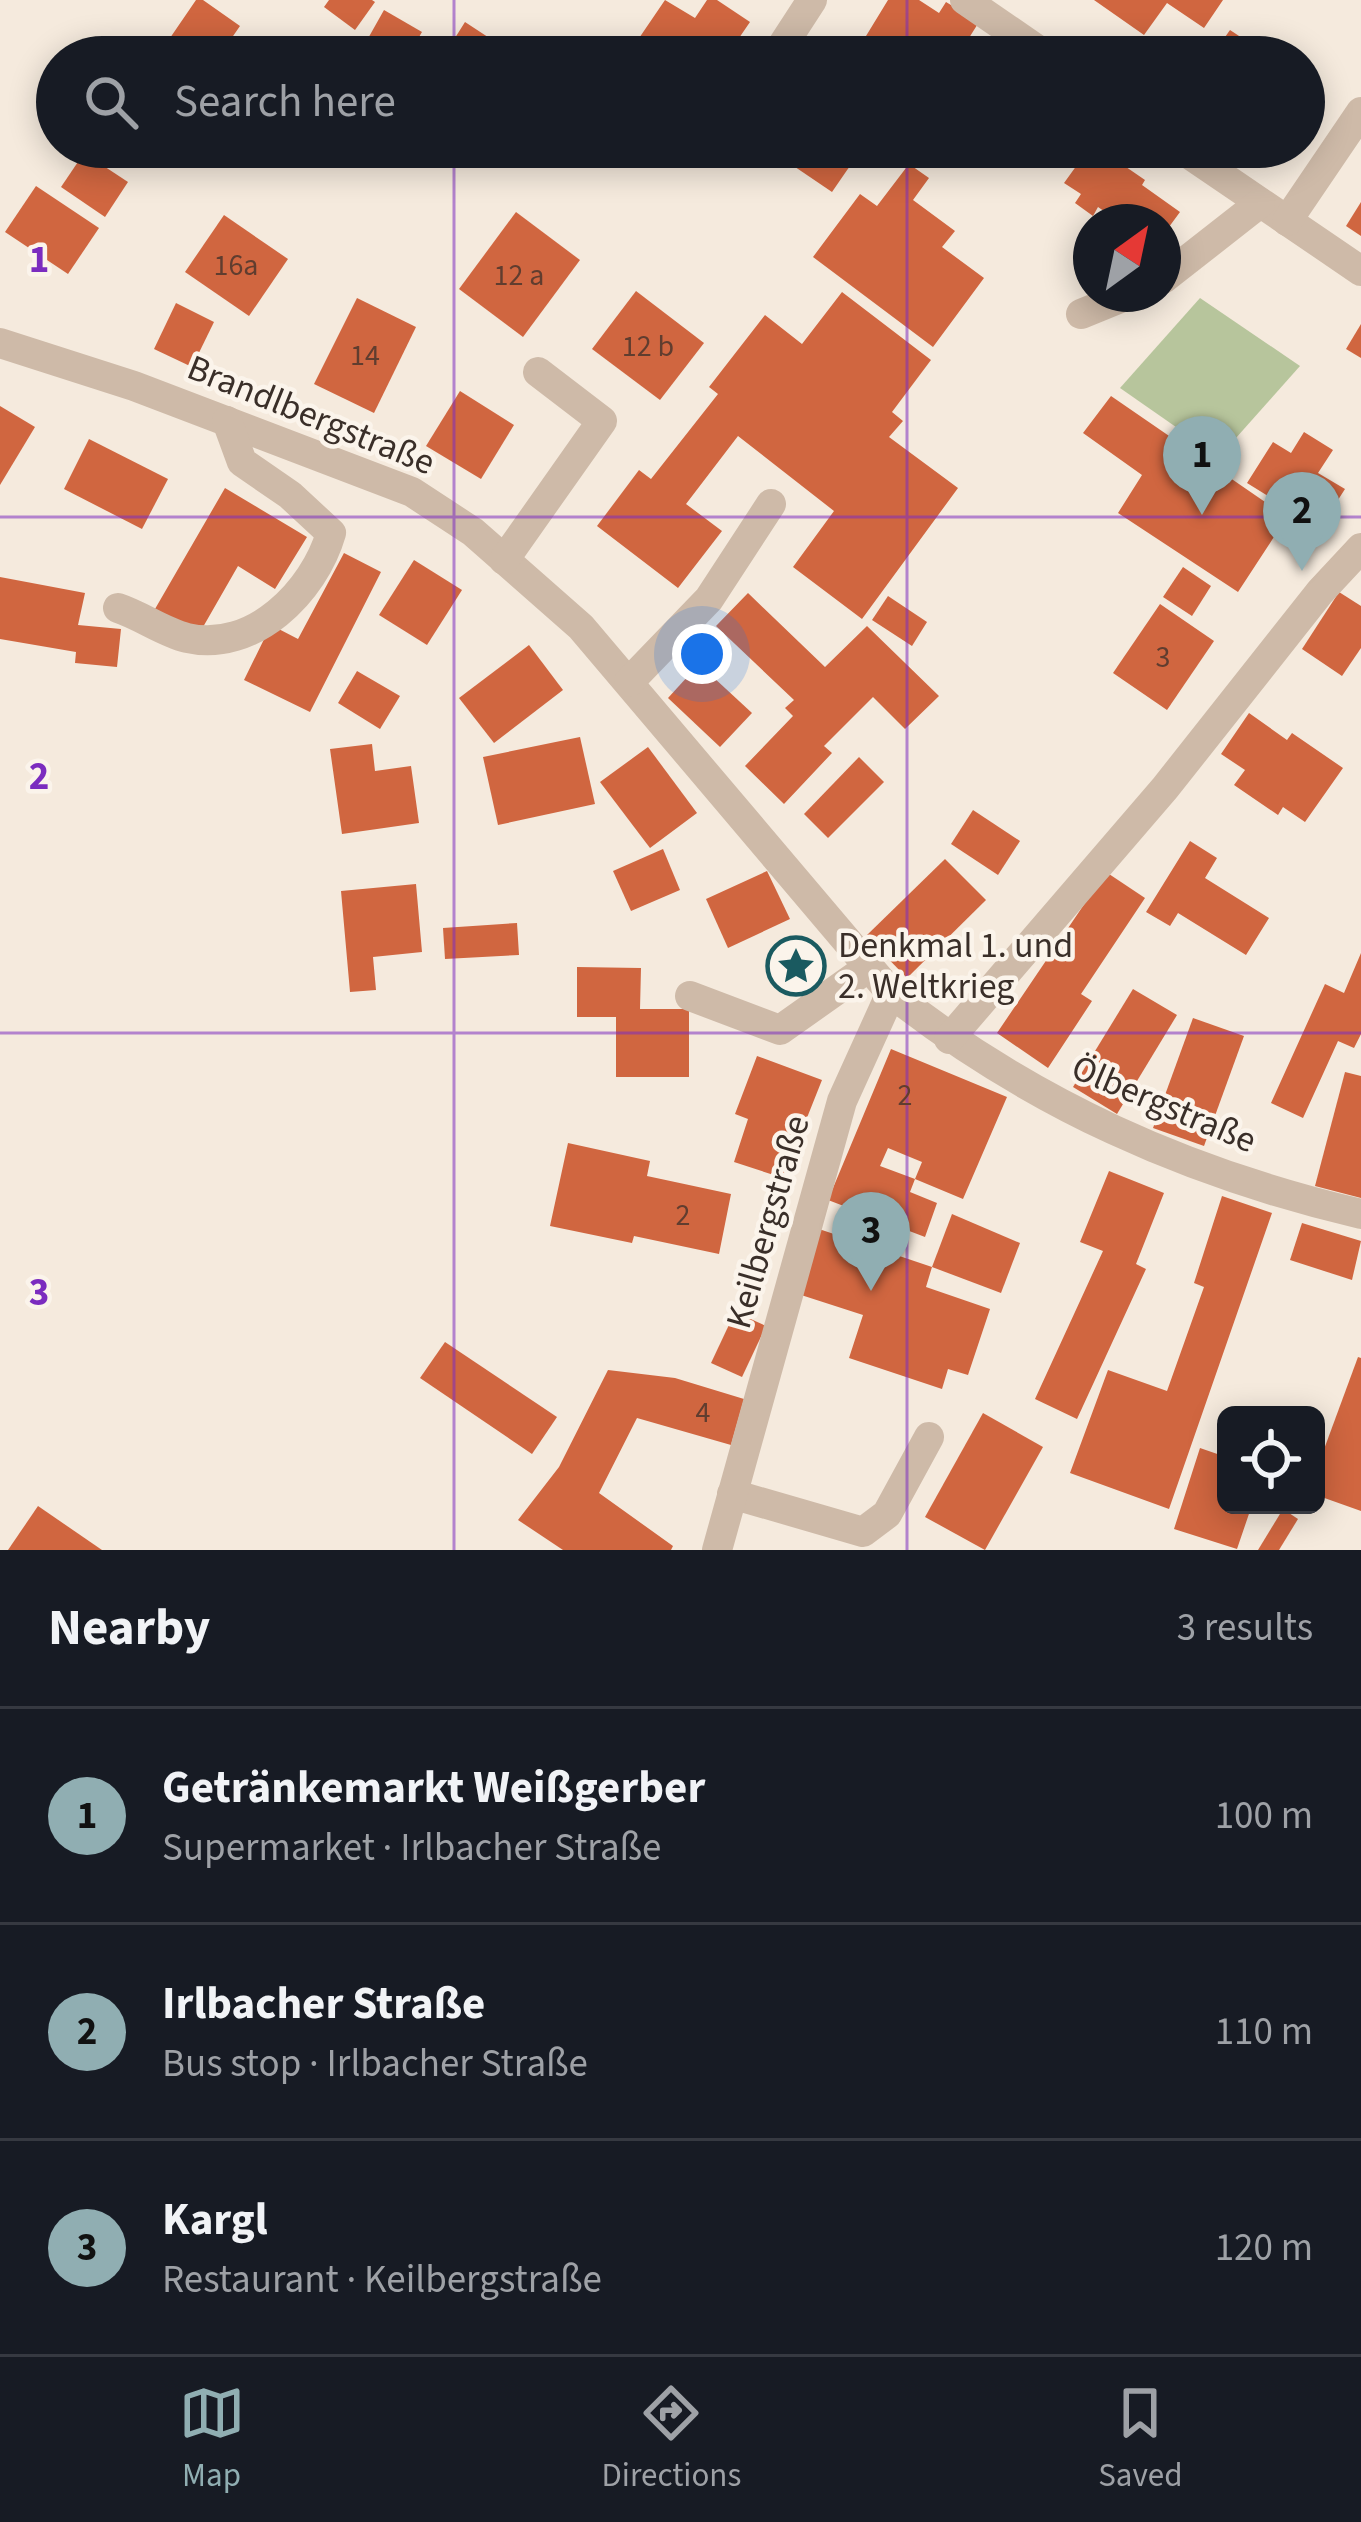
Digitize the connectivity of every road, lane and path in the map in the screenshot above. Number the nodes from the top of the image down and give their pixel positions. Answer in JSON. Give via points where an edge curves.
{"nodes":[{"id":1,"x":812,"y":0,"type":"edge"},
{"id":2,"x":965,"y":0,"type":"edge"},
{"id":3,"x":789,"y":36,"type":"edge"},
{"id":4,"x":1017,"y":36,"type":"edge"},
{"id":5,"x":1361,"y":112,"type":"edge"},
{"id":6,"x":1325,"y":165,"type":"edge"},
{"id":7,"x":1210,"y":168,"type":"edge"},
{"id":8,"x":1323,"y":168,"type":"edge"},
{"id":9,"x":1260,"y":202,"type":"junction"},
{"id":10,"x":1287,"y":221,"type":"junction"},
{"id":11,"x":1181,"y":265,"type":"edge"},
{"id":12,"x":1361,"y":271,"type":"edge"},
{"id":13,"x":1086,"y":312,"type":"edge"},
{"id":14,"x":1081,"y":314,"type":"dead end"},
{"id":15,"x":0,"y":343,"type":"edge"},
{"id":16,"x":538,"y":372,"type":"dead end"},
{"id":17,"x":227,"y":421,"type":"junction"},
{"id":18,"x":771,"y":504,"type":"dead end"},
{"id":19,"x":1361,"y":548,"type":"edge"},
{"id":20,"x":504,"y":560,"type":"junction"},
{"id":21,"x":118,"y":608,"type":"dead end"},
{"id":22,"x":628,"y":682,"type":"junction"},
{"id":23,"x":869,"y":967,"type":"junction"},
{"id":24,"x":891,"y":993,"type":"junction"},
{"id":25,"x":690,"y":996,"type":"dead end"},
{"id":26,"x":949,"y":1039,"type":"junction"},
{"id":27,"x":1361,"y":1214,"type":"edge"},
{"id":28,"x":929,"y":1437,"type":"dead end"},
{"id":29,"x":732,"y":1494,"type":"junction"},
{"id":30,"x":717,"y":1550,"type":"edge"}],
"edges":[{"from":1,"to":3,"type":"street"},
{"from":2,"to":4,"type":"street"},
{"from":5,"to":6,"type":"street"},
{"from":7,"to":9,"type":"street"},
{"from":8,"to":10,"type":"street"},
{"from":9,"to":10,"type":"street"},
{"from":9,"to":11,"type":"street"},
{"from":10,"to":12,"type":"street"},
{"from":13,"to":14,"type":"street"},
{"from":15,"to":17,"type":"street","name":"Brandlbergstraße"},
{"from":16,"to":20,"type":"street","via":[[602,421]]},
{"from":17,"to":20,"type":"street","name":"Brandlbergstraße","via":[[412,492]]},
{"from":17,"to":21,"type":"street","via":[[242,462],[331,533],[324,557],[254,632],[218,642],[184,637]]},
{"from":18,"to":22,"type":"street","via":[[709,599]]},
{"from":19,"to":26,"type":"street"},
{"from":20,"to":22,"type":"street","name":"Brandlbergstraße","via":[[581,627]]},
{"from":22,"to":23,"type":"street","name":"Brandlbergstraße"},
{"from":23,"to":24,"type":"street","name":"Brandlbergstraße"},
{"from":23,"to":25,"type":"street","via":[[780,1030]]},
{"from":24,"to":26,"type":"street"},
{"from":24,"to":29,"type":"street","name":"Keilbergstraße","via":[[842,1101]]},
{"from":26,"to":27,"type":"street","name":"Ölbergstraße","via":[[1068,1111],[1175,1157]]},
{"from":28,"to":29,"type":"street","via":[[886,1514],[863,1532]]},
{"from":29,"to":30,"type":"street","name":"Keilbergstraße"}]}
